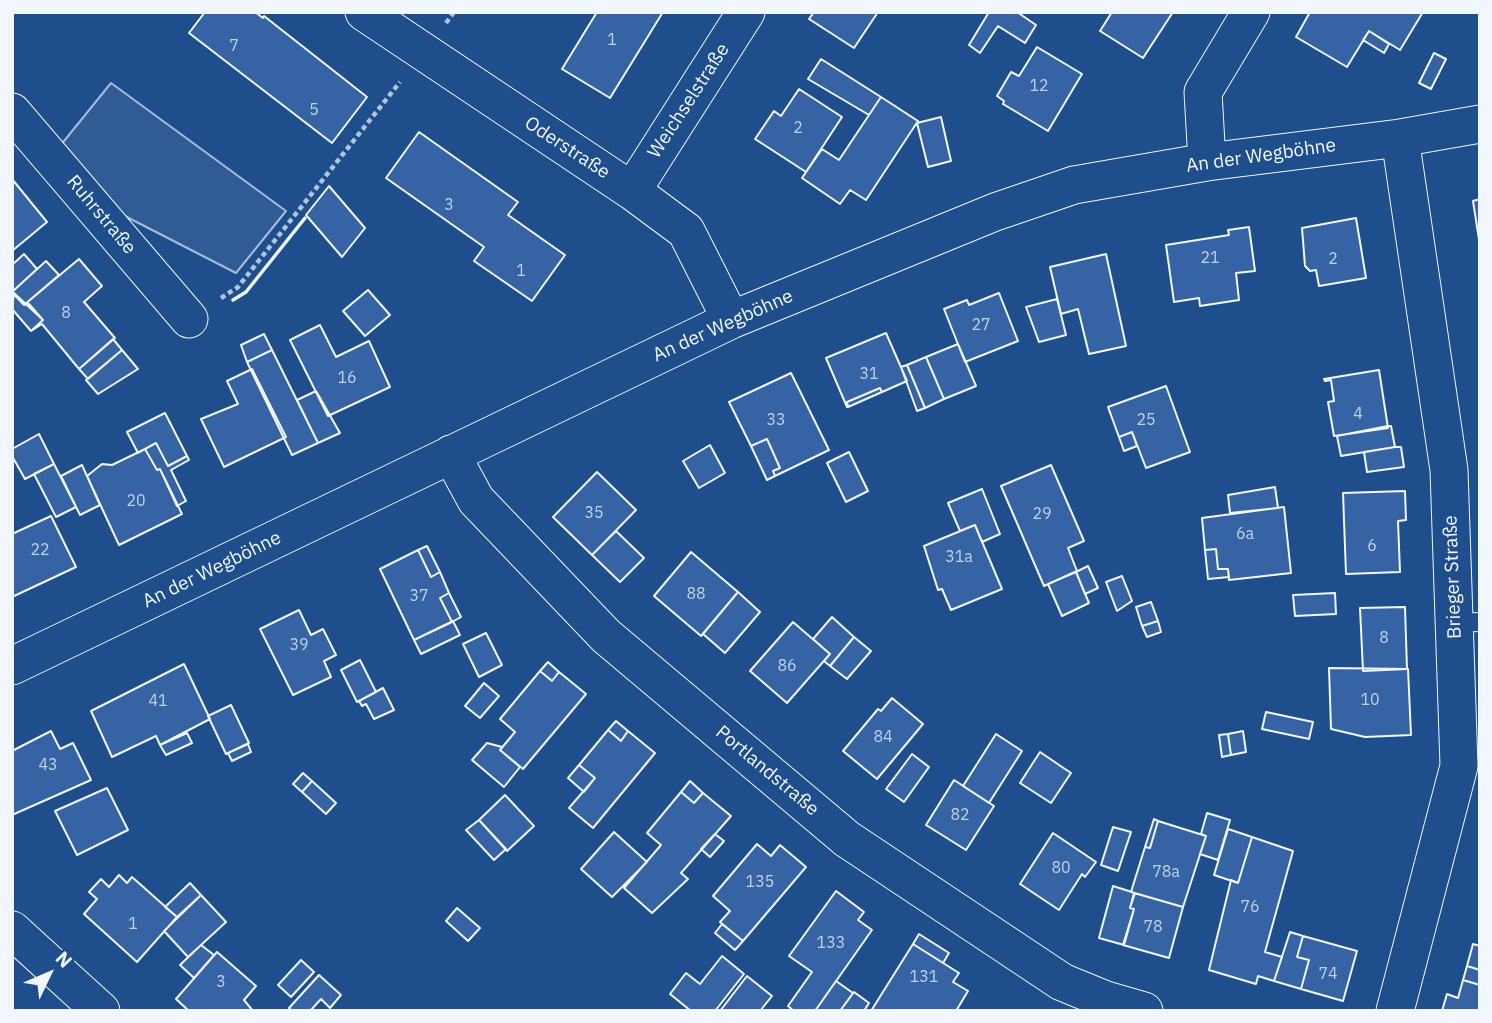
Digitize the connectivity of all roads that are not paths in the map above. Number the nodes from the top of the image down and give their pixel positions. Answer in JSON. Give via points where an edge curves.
{"nodes":[{"id":1,"x":364,"y":12,"type":"edge"},
{"id":2,"x":746,"y":12,"type":"edge"},
{"id":3,"x":1251,"y":12,"type":"edge"},
{"id":4,"x":12,"y":111,"type":"edge"},
{"id":5,"x":1480,"y":124,"type":"edge"},
{"id":6,"x":1400,"y":138,"type":"junction"},
{"id":7,"x":1207,"y":162,"type":"junction"},
{"id":8,"x":632,"y":191,"type":"junction"},
{"id":9,"x":189,"y":319,"type":"road end"},
{"id":10,"x":731,"y":320,"type":"junction"},
{"id":11,"x":452,"y":454,"type":"junction"},
{"id":12,"x":1467,"y":623,"type":"edge"},
{"id":13,"x":12,"y":666,"type":"edge"},
{"id":14,"x":12,"y":930,"type":"edge"},
{"id":15,"x":101,"y":1011,"type":"edge"},
{"id":16,"x":1144,"y":1011,"type":"edge"},
{"id":17,"x":1395,"y":1011,"type":"edge"}],
"edges":[{"from":1,"to":8,"type":"street","name":"Oderstraße"},
{"from":2,"to":8,"type":"street","name":"Weichselstraße"},
{"from":3,"to":7,"type":"street","via":[[1203,92]]},
{"from":4,"to":9,"type":"street","name":"Ruhrstraße"},
{"from":5,"to":6,"type":"street","name":"An der Wegböhne"},
{"from":6,"to":7,"type":"street","name":"An der Wegböhne"},
{"from":6,"to":12,"type":"street","name":"Brieger Straße"},
{"from":7,"to":10,"type":"street","name":"An der Wegböhne","via":[[1074,185],[995,212]]},
{"from":8,"to":10,"type":"street","name":"Oderstraße","via":[[686,231]]},
{"from":10,"to":11,"type":"street","name":"An der Wegböhne"},
{"from":11,"to":13,"type":"street","name":"An der Wegböhne"},
{"from":11,"to":16,"type":"street","name":"Portlandstraße","via":[[476,500],[606,636],[847,839],[1062,982]]},
{"from":12,"to":17,"type":"street","name":"Brieger Straße","via":[[1460,766]]},
{"from":14,"to":15,"type":"street"}]}
